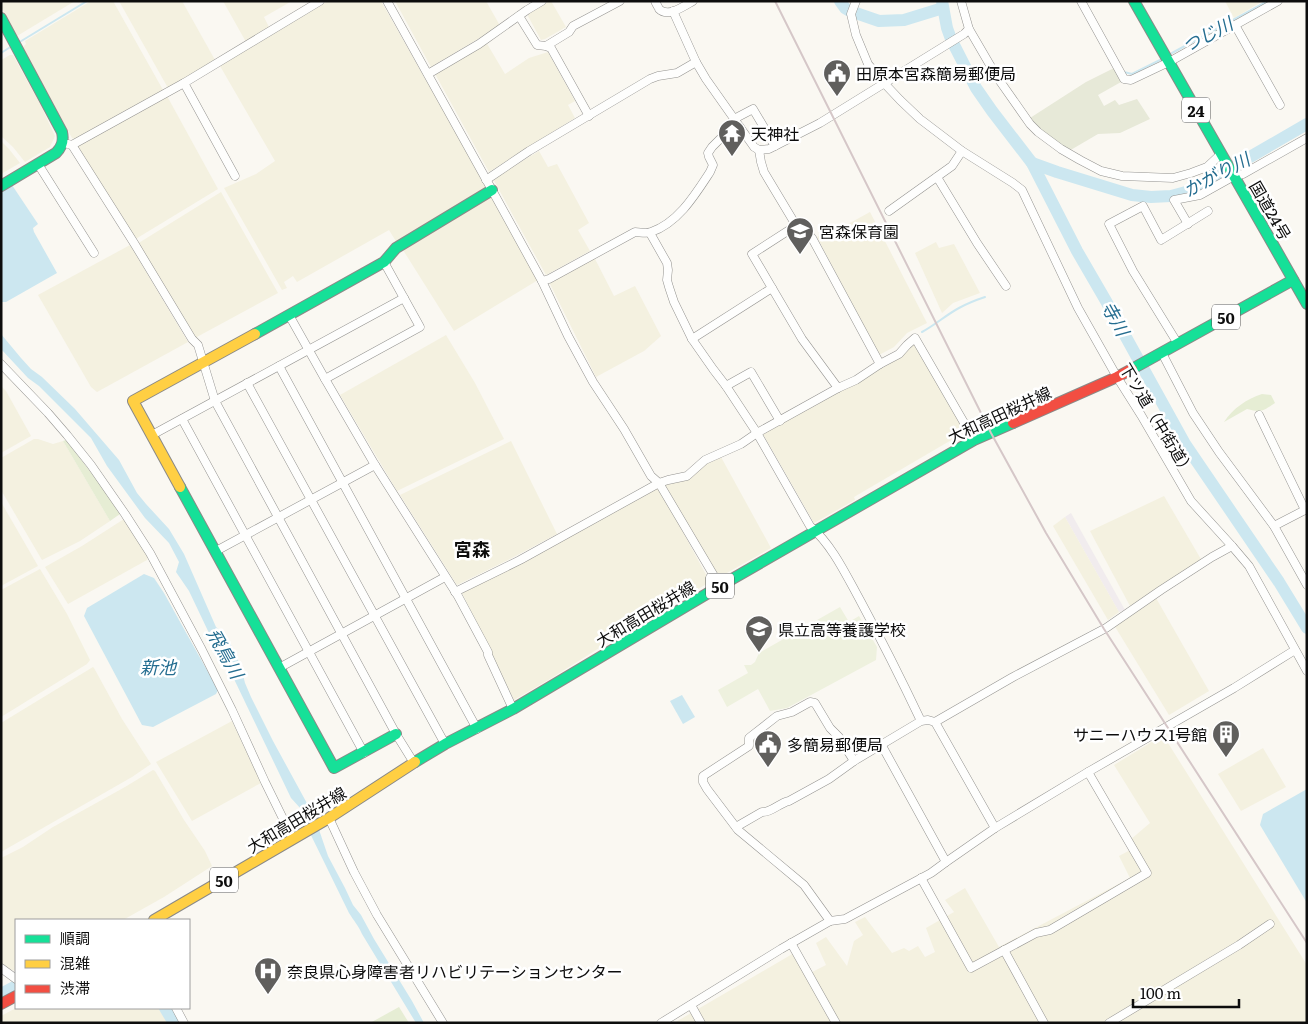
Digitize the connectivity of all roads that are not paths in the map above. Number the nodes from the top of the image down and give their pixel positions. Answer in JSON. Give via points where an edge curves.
{"nodes":[{"id":1,"x":320,"y":1,"type":"edge"},
{"id":2,"x":386,"y":1,"type":"edge"},
{"id":3,"x":542,"y":1,"type":"edge"},
{"id":4,"x":620,"y":1,"type":"edge"},
{"id":5,"x":655,"y":1,"type":"edge"},
{"id":6,"x":693,"y":1,"type":"edge"},
{"id":7,"x":856,"y":1,"type":"edge"},
{"id":8,"x":960,"y":1,"type":"edge"},
{"id":9,"x":1081,"y":1,"type":"edge"},
{"id":10,"x":1134,"y":1,"type":"edge"},
{"id":11,"x":1278,"y":1,"type":"edge"},
{"id":12,"x":673,"y":12,"type":"junction"},
{"id":13,"x":519,"y":16,"type":"junction"},
{"id":14,"x":1,"y":18,"type":"edge"},
{"id":15,"x":1235,"y":25,"type":"junction"},
{"id":16,"x":967,"y":32,"type":"junction"},
{"id":17,"x":546,"y":46,"type":"junction"},
{"id":18,"x":696,"y":62,"type":"junction"},
{"id":19,"x":1169,"y":62,"type":"junction"},
{"id":20,"x":428,"y":74,"type":"junction"},
{"id":21,"x":184,"y":83,"type":"junction"},
{"id":22,"x":884,"y":83,"type":"junction"},
{"id":23,"x":1280,"y":105,"type":"dead end"},
{"id":24,"x":588,"y":116,"type":"junction"},
{"id":25,"x":734,"y":119,"type":"junction"},
{"id":26,"x":740,"y":127,"type":"junction"},
{"id":27,"x":1307,"y":138,"type":"edge"},
{"id":28,"x":67,"y":144,"type":"junction"},
{"id":29,"x":775,"y":146,"type":"junction"},
{"id":30,"x":760,"y":150,"type":"junction"},
{"id":31,"x":962,"y":151,"type":"junction"},
{"id":32,"x":1222,"y":156,"type":"junction"},
{"id":33,"x":38,"y":164,"type":"junction"},
{"id":34,"x":1233,"y":175,"type":"junction"},
{"id":35,"x":235,"y":176,"type":"dead end"},
{"id":36,"x":937,"y":177,"type":"junction"},
{"id":37,"x":486,"y":180,"type":"junction"},
{"id":38,"x":1,"y":186,"type":"edge"},
{"id":39,"x":492,"y":190,"type":"junction"},
{"id":40,"x":889,"y":211,"type":"dead end"},
{"id":41,"x":1208,"y":211,"type":"dead end"},
{"id":42,"x":1188,"y":224,"type":"junction"},
{"id":43,"x":797,"y":225,"type":"junction"},
{"id":44,"x":650,"y":233,"type":"junction"},
{"id":45,"x":94,"y":253,"type":"dead end"},
{"id":46,"x":384,"y":262,"type":"junction"},
{"id":47,"x":1293,"y":280,"type":"junction"},
{"id":48,"x":542,"y":281,"type":"junction"},
{"id":49,"x":1006,"y":286,"type":"dead end"},
{"id":50,"x":772,"y":288,"type":"junction"},
{"id":51,"x":404,"y":298,"type":"junction"},
{"id":52,"x":1307,"y":304,"type":"edge"},
{"id":53,"x":289,"y":315,"type":"junction"},
{"id":54,"x":692,"y":339,"type":"junction"},
{"id":55,"x":1178,"y":344,"type":"junction"},
{"id":56,"x":308,"y":350,"type":"junction"},
{"id":57,"x":1160,"y":354,"type":"junction"},
{"id":58,"x":203,"y":362,"type":"junction"},
{"id":59,"x":1,"y":364,"type":"edge"},
{"id":60,"x":880,"y":364,"type":"junction"},
{"id":61,"x":280,"y":366,"type":"junction"},
{"id":62,"x":1120,"y":376,"type":"junction"},
{"id":63,"x":325,"y":379,"type":"junction"},
{"id":64,"x":248,"y":383,"type":"junction"},
{"id":65,"x":726,"y":386,"type":"junction"},
{"id":66,"x":838,"y":388,"type":"junction"},
{"id":67,"x":215,"y":401,"type":"junction"},
{"id":68,"x":1259,"y":414,"type":"dead end"},
{"id":69,"x":182,"y":419,"type":"junction"},
{"id":70,"x":780,"y":421,"type":"junction"},
{"id":71,"x":757,"y":433,"type":"junction"},
{"id":72,"x":152,"y":435,"type":"junction"},
{"id":73,"x":974,"y":440,"type":"junction"},
{"id":74,"x":374,"y":465,"type":"junction"},
{"id":75,"x":342,"y":482,"type":"junction"},
{"id":76,"x":659,"y":483,"type":"junction"},
{"id":77,"x":311,"y":499,"type":"junction"},
{"id":78,"x":1306,"y":509,"type":"edge"},
{"id":79,"x":278,"y":517,"type":"junction"},
{"id":80,"x":1274,"y":526,"type":"junction"},
{"id":81,"x":816,"y":530,"type":"junction"},
{"id":82,"x":246,"y":535,"type":"junction"},
{"id":83,"x":1232,"y":546,"type":"junction"},
{"id":84,"x":216,"y":551,"type":"junction"},
{"id":85,"x":445,"y":577,"type":"junction"},
{"id":86,"x":1307,"y":585,"type":"edge"},
{"id":87,"x":720,"y":586,"type":"junction"},
{"id":88,"x":454,"y":592,"type":"junction"},
{"id":89,"x":405,"y":599,"type":"junction"},
{"id":90,"x":375,"y":616,"type":"junction"},
{"id":91,"x":342,"y":634,"type":"junction"},
{"id":92,"x":1295,"y":650,"type":"junction"},
{"id":93,"x":309,"y":652,"type":"junction"},
{"id":94,"x":279,"y":668,"type":"junction"},
{"id":95,"x":1307,"y":671,"type":"edge"},
{"id":96,"x":513,"y":709,"type":"junction"},
{"id":97,"x":921,"y":721,"type":"junction"},
{"id":98,"x":935,"y":722,"type":"junction"},
{"id":99,"x":477,"y":729,"type":"junction"},
{"id":100,"x":396,"y":734,"type":"junction"},
{"id":101,"x":445,"y":744,"type":"junction"},
{"id":102,"x":880,"y":744,"type":"junction"},
{"id":103,"x":364,"y":752,"type":"junction"},
{"id":104,"x":854,"y":761,"type":"junction"},
{"id":105,"x":414,"y":763,"type":"junction"},
{"id":106,"x":1088,"y":772,"type":"junction"},
{"id":107,"x":327,"y":819,"type":"junction"},
{"id":108,"x":736,"y":827,"type":"junction"},
{"id":109,"x":995,"y":828,"type":"junction"},
{"id":110,"x":295,"y":838,"type":"junction"},
{"id":111,"x":946,"y":862,"type":"junction"},
{"id":112,"x":921,"y":878,"type":"junction"},
{"id":113,"x":156,"y":919,"type":"edge"},
{"id":114,"x":830,"y":921,"type":"junction"},
{"id":115,"x":1270,"y":924,"type":"dead end"},
{"id":116,"x":791,"y":943,"type":"junction"},
{"id":117,"x":1004,"y":950,"type":"junction"},
{"id":118,"x":1,"y":968,"type":"edge"},
{"id":119,"x":15,"y":979,"type":"edge"},
{"id":120,"x":15,"y":997,"type":"edge"},
{"id":121,"x":1,"y":1004,"type":"edge"},
{"id":122,"x":691,"y":1005,"type":"junction"},
{"id":123,"x":177,"y":1009,"type":"edge"},
{"id":124,"x":184,"y":1023,"type":"edge"},
{"id":125,"x":443,"y":1023,"type":"edge"},
{"id":126,"x":661,"y":1023,"type":"edge"},
{"id":127,"x":701,"y":1023,"type":"edge"},
{"id":128,"x":836,"y":1023,"type":"edge"},
{"id":129,"x":1044,"y":1023,"type":"edge"},
{"id":130,"x":1108,"y":1023,"type":"edge"}],
"edges":[{"from":1,"to":21,"type":"street"},
{"from":2,"to":20,"type":"street"},
{"from":3,"to":13,"type":"street"},
{"from":4,"to":17,"type":"street","via":[[573,26]]},
{"from":5,"to":12,"type":"street","via":[[660,10]]},
{"from":6,"to":12,"type":"street"},
{"from":7,"to":22,"type":"street","name":"下ツ道（中街道）","via":[[851,14],[856,35],[868,64]]},
{"from":8,"to":16,"type":"street"},
{"from":9,"to":19,"type":"street","via":[[1124,79],[1131,80]]},
{"from":10,"to":19,"type":"main road","name":"国道24号","number":"24"},
{"from":11,"to":15,"type":"street"},
{"from":12,"to":18,"type":"street"},
{"from":13,"to":17,"type":"street","via":[[537,45]]},
{"from":13,"to":20,"type":"street"},
{"from":14,"to":28,"type":"main road"},
{"from":15,"to":19,"type":"street"},
{"from":15,"to":23,"type":"street"},
{"from":16,"to":22,"type":"street"},
{"from":16,"to":32,"type":"street","via":[[1030,124],[1062,149],[1101,171],[1122,176],[1173,178],[1207,167]]},
{"from":17,"to":24,"type":"street","via":[[551,48]]},
{"from":18,"to":24,"type":"street","via":[[677,73],[650,79]]},
{"from":18,"to":25,"type":"street"},
{"from":19,"to":32,"type":"main road","name":"国道24号","number":"24"},
{"from":20,"to":37,"type":"street"},
{"from":21,"to":28,"type":"street"},
{"from":21,"to":35,"type":"street"},
{"from":22,"to":29,"type":"street","via":[[820,123]]},
{"from":22,"to":31,"type":"street","name":"下ツ道（中街道）","via":[[920,119]]},
{"from":24,"to":37,"type":"street"},
{"from":25,"to":26,"type":"street"},
{"from":25,"to":29,"type":"street","via":[[753,109]]},
{"from":26,"to":30,"type":"street","via":[[754,147]]},
{"from":26,"to":44,"type":"street","via":[[726,133],[712,147],[708,153],[712,166],[710,172],[681,211]]},
{"from":27,"to":34,"type":"street","via":[[1243,174]]},
{"from":28,"to":33,"type":"main road"},
{"from":28,"to":58,"type":"street","via":[[198,345]]},
{"from":29,"to":30,"type":"street"},
{"from":30,"to":43,"type":"street","via":[[764,172]]},
{"from":31,"to":36,"type":"street","via":[[952,166]]},
{"from":31,"to":62,"type":"street","name":"下ツ道（中街道）","via":[[1022,190],[1078,308]]},
{"from":32,"to":34,"type":"main road","name":"国道24号","number":"24"},
{"from":33,"to":38,"type":"main road"},
{"from":33,"to":45,"type":"street"},
{"from":34,"to":42,"type":"street","via":[[1200,195],[1174,200]]},
{"from":34,"to":47,"type":"main road","name":"国道24号","number":"24"},
{"from":36,"to":40,"type":"street"},
{"from":36,"to":49,"type":"street"},
{"from":37,"to":39,"type":"street"},
{"from":39,"to":46,"type":"main road","via":[[396,248]]},
{"from":39,"to":48,"type":"street"},
{"from":41,"to":42,"type":"street"},
{"from":42,"to":55,"type":"street","via":[[1161,240],[1143,206],[1109,224],[1133,271]]},
{"from":43,"to":50,"type":"street","via":[[752,254]]},
{"from":43,"to":60,"type":"street","via":[[807,231],[816,244]]},
{"from":44,"to":48,"type":"street","via":[[635,232]]},
{"from":44,"to":54,"type":"street","via":[[666,263],[666,280]]},
{"from":46,"to":51,"type":"street"},
{"from":46,"to":53,"type":"main road"},
{"from":47,"to":52,"type":"main road","name":"国道24号","number":"24"},
{"from":47,"to":55,"type":"main road","name":"大和高田桜井線","number":"50"},
{"from":48,"to":76,"type":"street","via":[[593,382]]},
{"from":50,"to":54,"type":"street"},
{"from":50,"to":66,"type":"street","via":[[802,339]]},
{"from":51,"to":56,"type":"street"},
{"from":51,"to":63,"type":"street","via":[[420,327]]},
{"from":53,"to":56,"type":"street"},
{"from":53,"to":58,"type":"main road"},
{"from":54,"to":65,"type":"street"},
{"from":55,"to":57,"type":"main road","name":"大和高田桜井線","number":"50"},
{"from":56,"to":61,"type":"street"},
{"from":56,"to":63,"type":"street"},
{"from":57,"to":62,"type":"main road","name":"大和高田桜井線","number":"50"},
{"from":57,"to":80,"type":"street","via":[[1193,413]]},
{"from":58,"to":67,"type":"street"},
{"from":58,"to":72,"type":"main road","via":[[133,400]]},
{"from":59,"to":110,"type":"street","via":[[91,465],[150,553]]},
{"from":60,"to":66,"type":"street"},
{"from":60,"to":73,"type":"street","via":[[899,354],[915,338]]},
{"from":61,"to":64,"type":"street"},
{"from":61,"to":75,"type":"street"},
{"from":62,"to":73,"type":"main road","name":"大和高田桜井線","number":"50"},
{"from":62,"to":83,"type":"street","name":"下ツ道（中街道）","via":[[1191,501]]},
{"from":63,"to":74,"type":"street"},
{"from":64,"to":67,"type":"street"},
{"from":64,"to":77,"type":"street"},
{"from":65,"to":70,"type":"street","via":[[751,372]]},
{"from":65,"to":71,"type":"street"},
{"from":66,"to":70,"type":"street"},
{"from":67,"to":69,"type":"street"},
{"from":67,"to":79,"type":"street"},
{"from":68,"to":78,"type":"street"},
{"from":69,"to":72,"type":"street"},
{"from":69,"to":82,"type":"street"},
{"from":70,"to":71,"type":"street"},
{"from":71,"to":76,"type":"street","via":[[705,460],[687,476]]},
{"from":71,"to":81,"type":"street","via":[[810,526]]},
{"from":72,"to":84,"type":"main road"},
{"from":73,"to":81,"type":"main road","name":"大和高田桜井線","number":"50"},
{"from":74,"to":75,"type":"street"},
{"from":74,"to":85,"type":"street"},
{"from":75,"to":77,"type":"street"},
{"from":75,"to":89,"type":"street"},
{"from":76,"to":87,"type":"street"},
{"from":76,"to":88,"type":"street","via":[[520,560]]},
{"from":77,"to":79,"type":"street"},
{"from":77,"to":90,"type":"street"},
{"from":78,"to":80,"type":"street"},
{"from":79,"to":82,"type":"street"},
{"from":79,"to":91,"type":"street"},
{"from":80,"to":86,"type":"street"},
{"from":81,"to":87,"type":"main road","name":"大和高田桜井線","number":"50"},
{"from":81,"to":97,"type":"street","via":[[836,557]]},
{"from":82,"to":84,"type":"street"},
{"from":82,"to":93,"type":"street"},
{"from":83,"to":92,"type":"street","name":"下ツ道（中街道）","via":[[1249,566]]},
{"from":83,"to":98,"type":"street","via":[[1106,628]]},
{"from":84,"to":94,"type":"main road"},
{"from":85,"to":88,"type":"street"},
{"from":85,"to":89,"type":"street"},
{"from":87,"to":96,"type":"main road","name":"大和高田桜井線","number":"50"},
{"from":88,"to":96,"type":"street","via":[[488,652]]},
{"from":89,"to":90,"type":"street"},
{"from":89,"to":99,"type":"street"},
{"from":90,"to":91,"type":"street"},
{"from":90,"to":101,"type":"street"},
{"from":91,"to":93,"type":"street"},
{"from":91,"to":100,"type":"street"},
{"from":92,"to":95,"type":"street","name":"下ツ道（中街道）"},
{"from":92,"to":106,"type":"street"},
{"from":93,"to":94,"type":"street"},
{"from":93,"to":103,"type":"street"},
{"from":94,"to":103,"type":"main road","via":[[334,768]]},
{"from":96,"to":99,"type":"main road","name":"大和高田桜井線","number":"50"},
{"from":97,"to":98,"type":"street"},
{"from":97,"to":102,"type":"street"},
{"from":98,"to":109,"type":"street"},
{"from":99,"to":101,"type":"main road","name":"大和高田桜井線","number":"50"},
{"from":100,"to":103,"type":"main road"},
{"from":100,"to":105,"type":"street"},
{"from":101,"to":105,"type":"main road","name":"大和高田桜井線","number":"50"},
{"from":102,"to":104,"type":"street"},
{"from":102,"to":111,"type":"street"},
{"from":104,"to":108,"type":"street","via":[[829,779]]},
{"from":104,"to":108,"type":"street","via":[[815,703],[810,702],[777,716],[749,738],[750,746],[703,776],[703,782]]},
{"from":105,"to":107,"type":"main road","name":"大和高田桜井線","number":"50"},
{"from":106,"to":109,"type":"street"},
{"from":106,"to":117,"type":"street","via":[[1147,873],[1050,930],[1036,932]]},
{"from":107,"to":110,"type":"main road","name":"大和高田桜井線","number":"50"},
{"from":107,"to":125,"type":"street","via":[[377,915]]},
{"from":108,"to":114,"type":"street","via":[[804,885]]},
{"from":109,"to":111,"type":"street"},
{"from":110,"to":113,"type":"main road","name":"大和高田桜井線","number":"50"},
{"from":111,"to":112,"type":"street"},
{"from":112,"to":114,"type":"street","via":[[845,919]]},
{"from":112,"to":117,"type":"street","via":[[971,968]]},
{"from":114,"to":116,"type":"street"},
{"from":115,"to":130,"type":"street"},
{"from":116,"to":122,"type":"street"},
{"from":116,"to":128,"type":"street"},
{"from":117,"to":129,"type":"street"},
{"from":118,"to":119,"type":"street"},
{"from":120,"to":121,"type":"main road"},
{"from":122,"to":126,"type":"street"},
{"from":122,"to":127,"type":"street"},
{"from":123,"to":124,"type":"street"}]}
